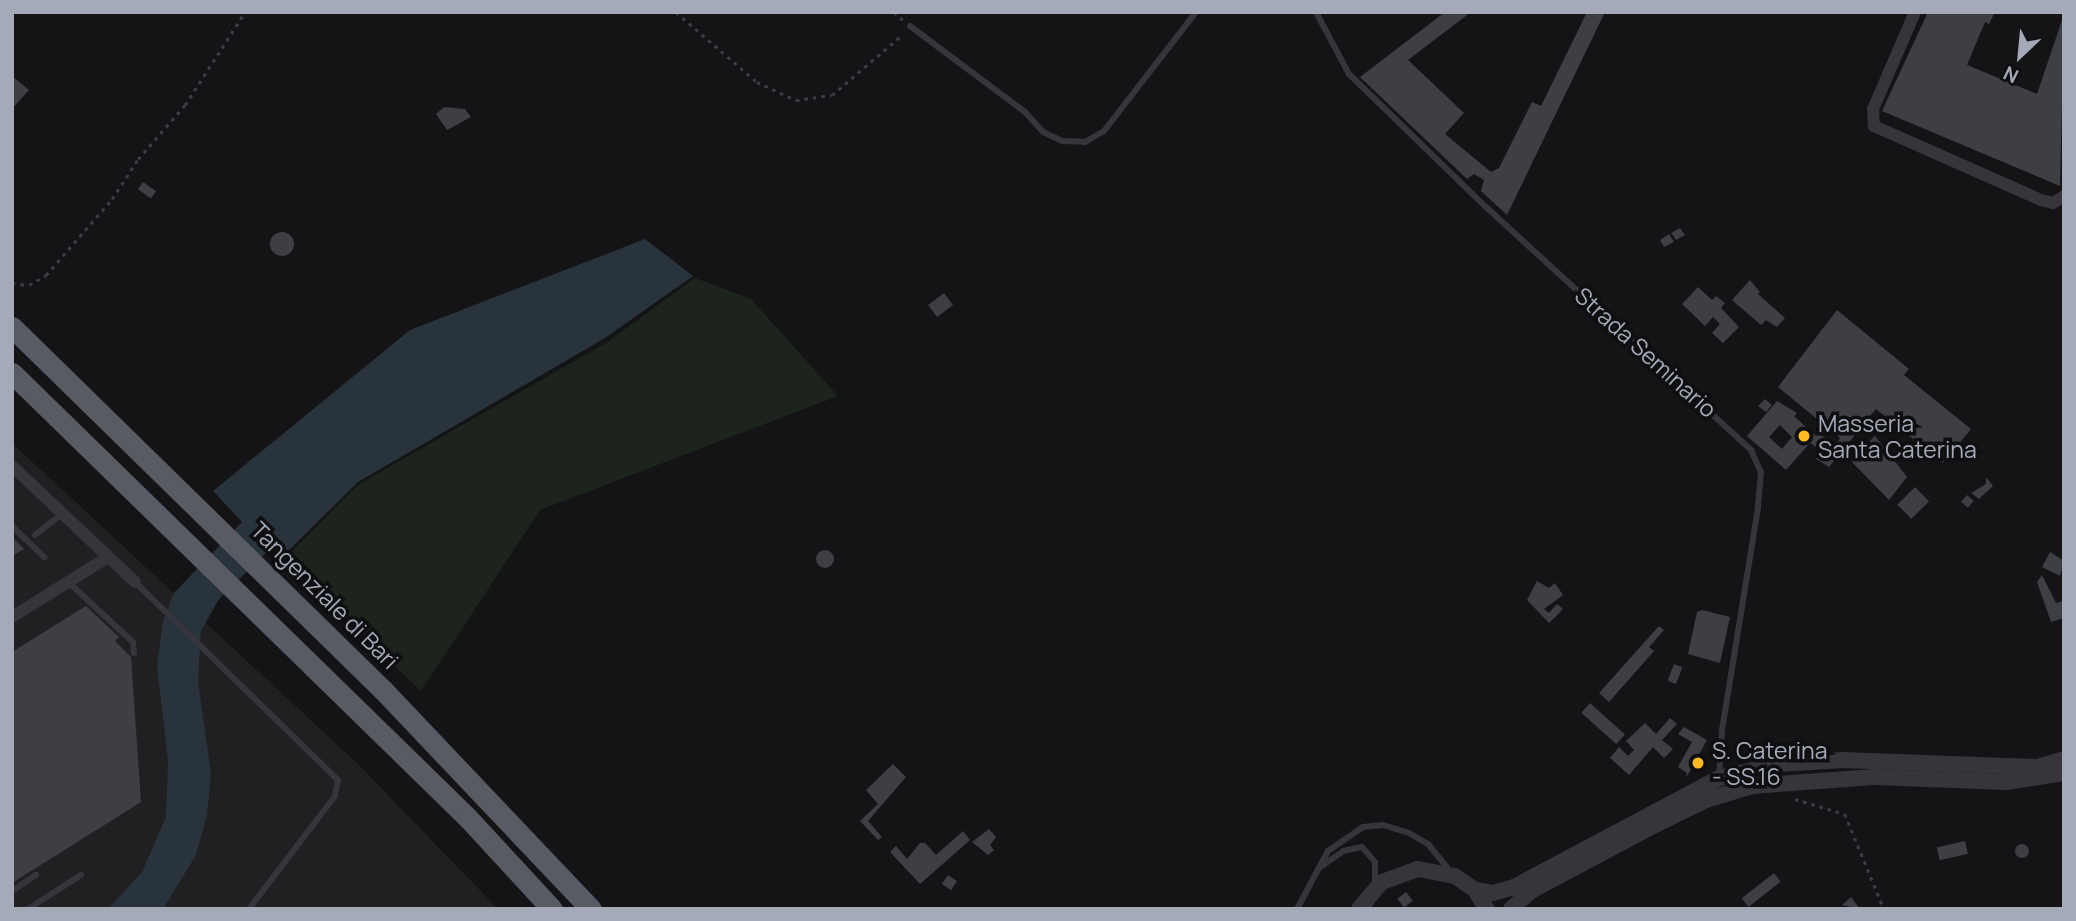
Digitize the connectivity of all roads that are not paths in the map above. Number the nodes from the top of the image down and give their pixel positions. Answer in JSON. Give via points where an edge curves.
{"nodes":[{"id":1,"x":1196,"y":12,"type":"edge"},
{"id":2,"x":1317,"y":12,"type":"edge"},
{"id":3,"x":1915,"y":12,"type":"edge"},
{"id":4,"x":910,"y":26,"type":"road end"},
{"id":5,"x":2064,"y":196,"type":"edge"},
{"id":6,"x":12,"y":327,"type":"edge"},
{"id":7,"x":12,"y":373,"type":"edge"},
{"id":8,"x":12,"y":466,"type":"edge"},
{"id":9,"x":63,"y":513,"type":"junction"},
{"id":10,"x":12,"y":526,"type":"edge"},
{"id":11,"x":35,"y":535,"type":"dead end"},
{"id":12,"x":108,"y":556,"type":"junction"},
{"id":13,"x":44,"y":557,"type":"dead end"},
{"id":14,"x":68,"y":582,"type":"junction"},
{"id":15,"x":135,"y":582,"type":"joint"},
{"id":16,"x":12,"y":617,"type":"edge"},
{"id":17,"x":134,"y":653,"type":"dead end"},
{"id":18,"x":2064,"y":759,"type":"edge"},
{"id":19,"x":2064,"y":774,"type":"edge"},
{"id":20,"x":1719,"y":778,"type":"junction"},
{"id":21,"x":1318,"y":869,"type":"junction"},
{"id":22,"x":81,"y":875,"type":"dead end"},
{"id":23,"x":36,"y":876,"type":"dead end"},
{"id":24,"x":1455,"y":876,"type":"junction"},
{"id":25,"x":1373,"y":889,"type":"junction"},
{"id":26,"x":1475,"y":890,"type":"junction"},
{"id":27,"x":12,"y":891,"type":"edge"},
{"id":28,"x":28,"y":909,"type":"edge"},
{"id":29,"x":249,"y":909,"type":"edge"},
{"id":30,"x":552,"y":909,"type":"edge"},
{"id":31,"x":591,"y":909,"type":"edge"},
{"id":32,"x":1297,"y":909,"type":"edge"},
{"id":33,"x":1359,"y":909,"type":"edge"},
{"id":34,"x":1487,"y":909,"type":"edge"},
{"id":35,"x":1511,"y":909,"type":"edge"}],
"edges":[{"from":1,"to":4,"type":"lane","via":[[1104,131],[1085,142],[1062,141],[1043,132],[1026,112]]},
{"from":2,"to":20,"type":"lane","name":"Strada Seminario","via":[[1349,74],[1486,207],[1751,450],[1761,472],[1758,508],[1722,731]]},
{"from":3,"to":5,"type":"street","via":[[1873,109],[1874,126],[2041,200],[2053,203]]},
{"from":6,"to":31,"type":"highway","name":"Tangenziale di Bari","via":[[262,569]]},
{"from":7,"to":30,"type":"highway","via":[[467,817]]},
{"from":8,"to":9,"type":"street"},
{"from":9,"to":11,"type":"lane"},
{"from":9,"to":12,"type":"street"},
{"from":10,"to":13,"type":"lane"},
{"from":12,"to":14,"type":"street"},
{"from":12,"to":15,"type":"street"},
{"from":14,"to":16,"type":"street"},
{"from":14,"to":17,"type":"lane","via":[[133,642]]},
{"from":15,"to":29,"type":"lane","via":[[338,780],[335,796]]},
{"from":18,"to":20,"type":"street","via":[[2038,767],[1843,760],[1779,764]]},
{"from":19,"to":35,"type":"street","via":[[2007,782],[1874,777],[1752,786],[1706,800],[1647,829],[1531,891]]},
{"from":20,"to":26,"type":"street","via":[[1514,887],[1493,893]]},
{"from":21,"to":24,"type":"lane","via":[[1346,834],[1383,825],[1428,844]]},
{"from":21,"to":25,"type":"lane","via":[[1343,851],[1362,847],[1375,862]]},
{"from":21,"to":32,"type":"lane"},
{"from":22,"to":28,"type":"lane"},
{"from":23,"to":27,"type":"lane"},
{"from":24,"to":25,"type":"street","via":[[1418,869],[1399,873]]},
{"from":24,"to":26,"type":"street"},
{"from":25,"to":33,"type":"street"},
{"from":26,"to":34,"type":"street"}]}
